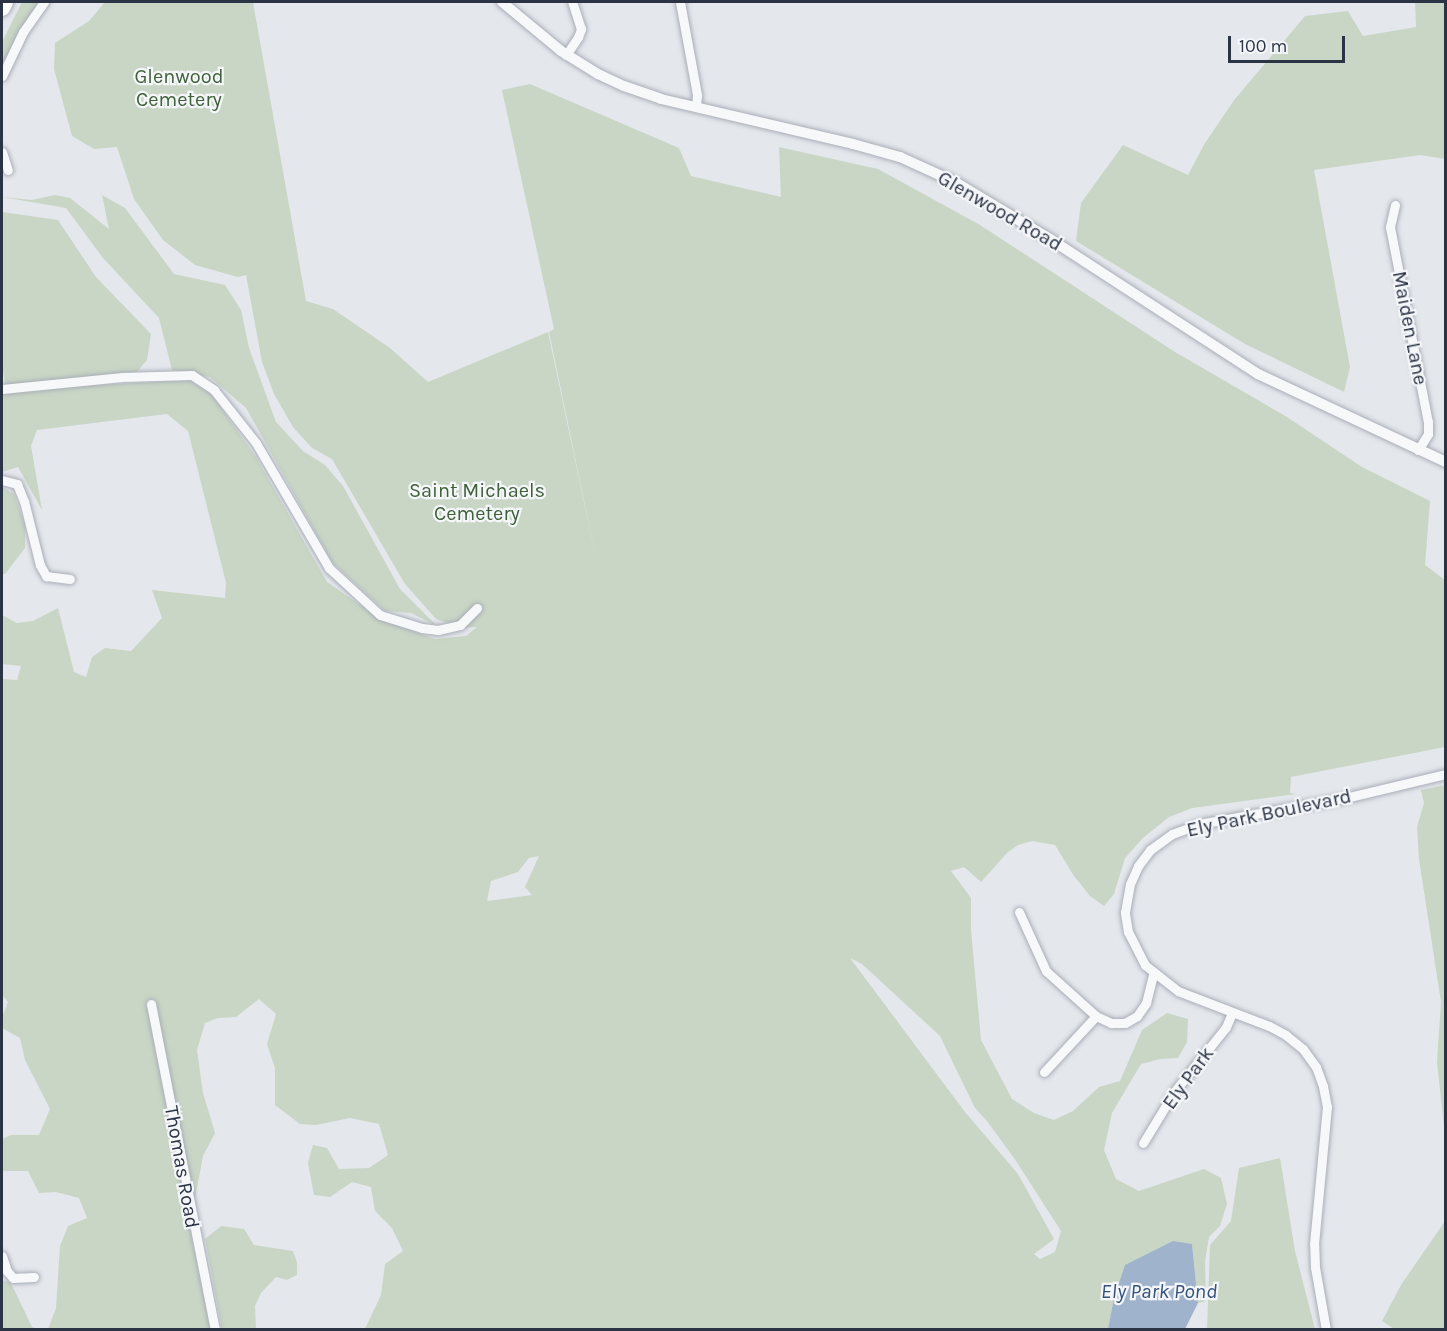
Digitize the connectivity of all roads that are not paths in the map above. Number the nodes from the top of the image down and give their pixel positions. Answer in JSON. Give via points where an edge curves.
{"nodes":[{"id":1,"x":4,"y":2,"type":"edge"},
{"id":2,"x":44,"y":2,"type":"edge"},
{"id":3,"x":502,"y":2,"type":"edge"},
{"id":4,"x":572,"y":2,"type":"edge"},
{"id":5,"x":680,"y":2,"type":"edge"},
{"id":6,"x":2,"y":8,"type":"edge"},
{"id":7,"x":566,"y":55,"type":"junction"},
{"id":8,"x":2,"y":76,"type":"edge"},
{"id":9,"x":696,"y":107,"type":"junction"},
{"id":10,"x":2,"y":152,"type":"edge"},
{"id":11,"x":8,"y":170,"type":"dead end"},
{"id":12,"x":1395,"y":205,"type":"dead end"},
{"id":13,"x":2,"y":389,"type":"edge"},
{"id":14,"x":1418,"y":450,"type":"junction"},
{"id":15,"x":1446,"y":462,"type":"edge"},
{"id":16,"x":2,"y":480,"type":"edge"},
{"id":17,"x":70,"y":579,"type":"dead end"},
{"id":18,"x":477,"y":608,"type":"dead end"},
{"id":19,"x":1446,"y":774,"type":"edge"},
{"id":20,"x":1019,"y":912,"type":"dead end"},
{"id":21,"x":1153,"y":974,"type":"junction"},
{"id":22,"x":152,"y":1004,"type":"dead end"},
{"id":23,"x":1232,"y":1012,"type":"junction"},
{"id":24,"x":1096,"y":1016,"type":"junction"},
{"id":25,"x":1044,"y":1072,"type":"dead end"},
{"id":26,"x":1143,"y":1143,"type":"dead end"},
{"id":27,"x":2,"y":1256,"type":"edge"},
{"id":28,"x":34,"y":1277,"type":"dead end"},
{"id":29,"x":215,"y":1329,"type":"edge"},
{"id":30,"x":1326,"y":1329,"type":"edge"}],
"edges":[{"from":1,"to":6,"type":"highway"},
{"from":2,"to":8,"type":"street","via":[[23,32]]},
{"from":3,"to":7,"type":"street","name":"Glenwood Road"},
{"from":4,"to":7,"type":"street","via":[[581,29]]},
{"from":5,"to":9,"type":"street"},
{"from":7,"to":9,"type":"street","name":"Glenwood Road","via":[[624,86]]},
{"from":9,"to":14,"type":"street","name":"Glenwood Road","via":[[853,144],[900,158],[957,183],[1258,374]]},
{"from":10,"to":11,"type":"street"},
{"from":12,"to":14,"type":"street","name":"Maiden Lane","via":[[1390,227],[1428,422],[1428,434]]},
{"from":13,"to":18,"type":"street","via":[[122,377],[192,375],[214,390],[256,443],[329,568],[380,615],[438,630],[460,625]]},
{"from":14,"to":15,"type":"street","name":"Glenwood Road"},
{"from":16,"to":17,"type":"street","via":[[17,484],[46,576]]},
{"from":19,"to":21,"type":"street","name":"Ely Park Boulevard","via":[[1345,798],[1199,824],[1158,843],[1138,866],[1125,912],[1133,947]]},
{"from":20,"to":24,"type":"street","via":[[1046,971]]},
{"from":21,"to":23,"type":"street","name":"Ely Park Boulevard","via":[[1178,991]]},
{"from":21,"to":24,"type":"street","via":[[1146,1004],[1137,1016],[1125,1023],[1111,1023]]},
{"from":22,"to":29,"type":"street","name":"Thomas Road"},
{"from":23,"to":26,"type":"street","name":"Ely Park","via":[[1226,1027],[1174,1092]]},
{"from":23,"to":30,"type":"street","name":"Ely Park Boulevard","via":[[1286,1035],[1310,1058],[1323,1086],[1325,1137],[1314,1244]]},
{"from":24,"to":25,"type":"street"},
{"from":27,"to":28,"type":"street","via":[[13,1278]]}]}
